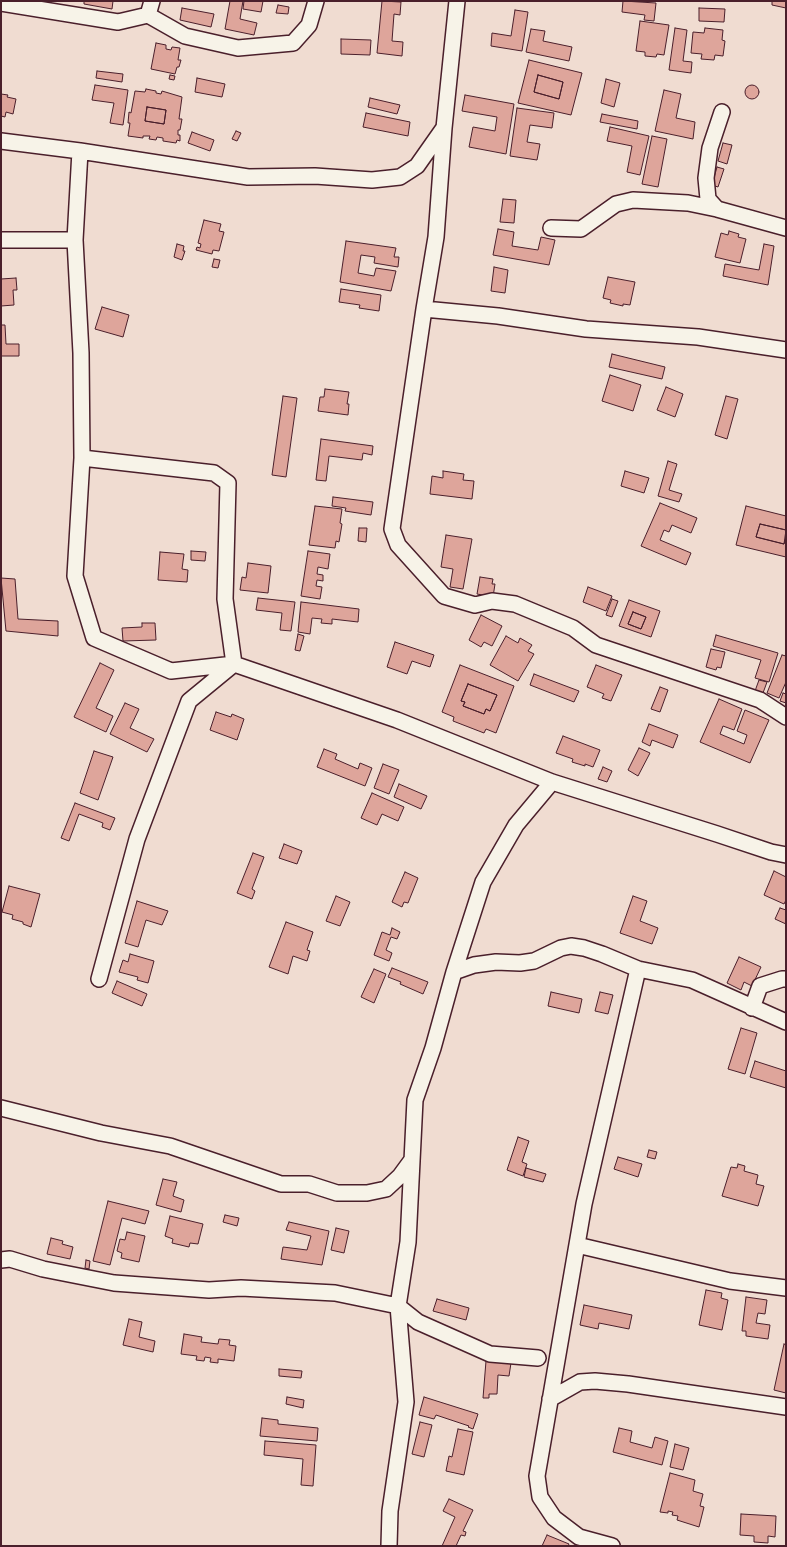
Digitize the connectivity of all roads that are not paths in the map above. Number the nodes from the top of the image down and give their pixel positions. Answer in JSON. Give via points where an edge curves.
{"nodes":[{"id":1,"x":316,"y":1,"type":"edge"},
{"id":2,"x":457,"y":1,"type":"edge"},
{"id":3,"x":1,"y":3,"type":"edge"},
{"id":4,"x":150,"y":8,"type":"edge"},
{"id":5,"x":722,"y":112,"type":"dead end"},
{"id":6,"x":444,"y":128,"type":"junction"},
{"id":7,"x":1,"y":141,"type":"edge"},
{"id":8,"x":80,"y":151,"type":"junction"},
{"id":9,"x":717,"y":209,"type":"junction"},
{"id":10,"x":550,"y":228,"type":"dead end"},
{"id":11,"x":786,"y":228,"type":"edge"},
{"id":12,"x":1,"y":240,"type":"edge"},
{"id":13,"x":75,"y":240,"type":"junction"},
{"id":14,"x":424,"y":309,"type":"junction"},
{"id":15,"x":786,"y":350,"type":"edge"},
{"id":16,"x":82,"y":458,"type":"junction"},
{"id":17,"x":234,"y":664,"type":"junction"},
{"id":18,"x":786,"y":717,"type":"edge"},
{"id":19,"x":552,"y":782,"type":"junction"},
{"id":20,"x":786,"y":855,"type":"edge"},
{"id":21,"x":638,"y":969,"type":"junction"},
{"id":22,"x":454,"y":972,"type":"junction"},
{"id":23,"x":99,"y":979,"type":"dead end"},
{"id":24,"x":786,"y":979,"type":"edge"},
{"id":25,"x":752,"y":1008,"type":"junction"},
{"id":26,"x":786,"y":1022,"type":"edge"},
{"id":27,"x":1,"y":1108,"type":"edge"},
{"id":28,"x":411,"y":1161,"type":"junction"},
{"id":29,"x":577,"y":1245,"type":"junction"},
{"id":30,"x":1,"y":1260,"type":"edge"},
{"id":31,"x":786,"y":1288,"type":"edge"},
{"id":32,"x":398,"y":1306,"type":"junction"},
{"id":33,"x":538,"y":1358,"type":"dead end"},
{"id":34,"x":550,"y":1399,"type":"junction"},
{"id":35,"x":786,"y":1408,"type":"edge"},
{"id":36,"x":389,"y":1546,"type":"edge"},
{"id":37,"x":612,"y":1546,"type":"edge"}],
"edges":[{"from":1,"to":4,"type":"street","via":[[309,25],[293,43],[238,48],[185,36]]},
{"from":2,"to":6,"type":"street"},
{"from":3,"to":4,"type":"street","via":[[118,22]]},
{"from":5,"to":9,"type":"street","via":[[710,148],[706,178],[708,199]]},
{"from":6,"to":8,"type":"street","via":[[417,166],[400,177],[372,180],[315,176],[248,177]]},
{"from":6,"to":14,"type":"street","via":[[436,238]]},
{"from":7,"to":8,"type":"street"},
{"from":8,"to":13,"type":"street"},
{"from":9,"to":10,"type":"street","via":[[688,203],[633,200],[616,204],[581,229]]},
{"from":9,"to":11,"type":"street"},
{"from":12,"to":13,"type":"street"},
{"from":13,"to":16,"type":"street","via":[[81,352]]},
{"from":14,"to":15,"type":"street","via":[[498,316],[586,330],[698,337]]},
{"from":14,"to":18,"type":"street","via":[[392,529],[398,545],[444,596],[475,605],[492,601],[515,604],[573,628],[596,645],[760,700]]},
{"from":16,"to":17,"type":"street","via":[[75,576],[94,638],[171,671]]},
{"from":16,"to":17,"type":"street","via":[[214,473],[228,484],[225,599]]},
{"from":17,"to":19,"type":"street","via":[[397,720]]},
{"from":17,"to":23,"type":"street","via":[[189,701],[137,839]]},
{"from":19,"to":20,"type":"street"},
{"from":19,"to":22,"type":"street","via":[[516,824],[483,882]]},
{"from":21,"to":22,"type":"street","via":[[602,954],[571,946],[534,961],[474,965]]},
{"from":21,"to":25,"type":"street","via":[[692,980]]},
{"from":21,"to":29,"type":"street","via":[[584,1204]]},
{"from":22,"to":28,"type":"street","via":[[433,1048],[415,1100]]},
{"from":24,"to":25,"type":"street","via":[[760,986]]},
{"from":25,"to":26,"type":"street"},
{"from":27,"to":28,"type":"street","via":[[101,1133],[170,1146],[281,1184],[309,1184],[337,1193],[367,1193],[386,1189]]},
{"from":28,"to":32,"type":"street","via":[[408,1242]]},
{"from":29,"to":31,"type":"street","via":[[730,1281]]},
{"from":29,"to":34,"type":"street"},
{"from":30,"to":32,"type":"street","via":[[10,1259],[43,1269],[114,1282],[209,1290],[241,1288],[334,1293]]},
{"from":32,"to":33,"type":"street","via":[[418,1322],[490,1354]]},
{"from":32,"to":36,"type":"street","via":[[406,1402],[390,1511]]},
{"from":34,"to":35,"type":"street","via":[[580,1382],[595,1381]]},
{"from":34,"to":37,"type":"street","via":[[537,1476],[540,1497],[554,1518],[579,1537]]}]}
